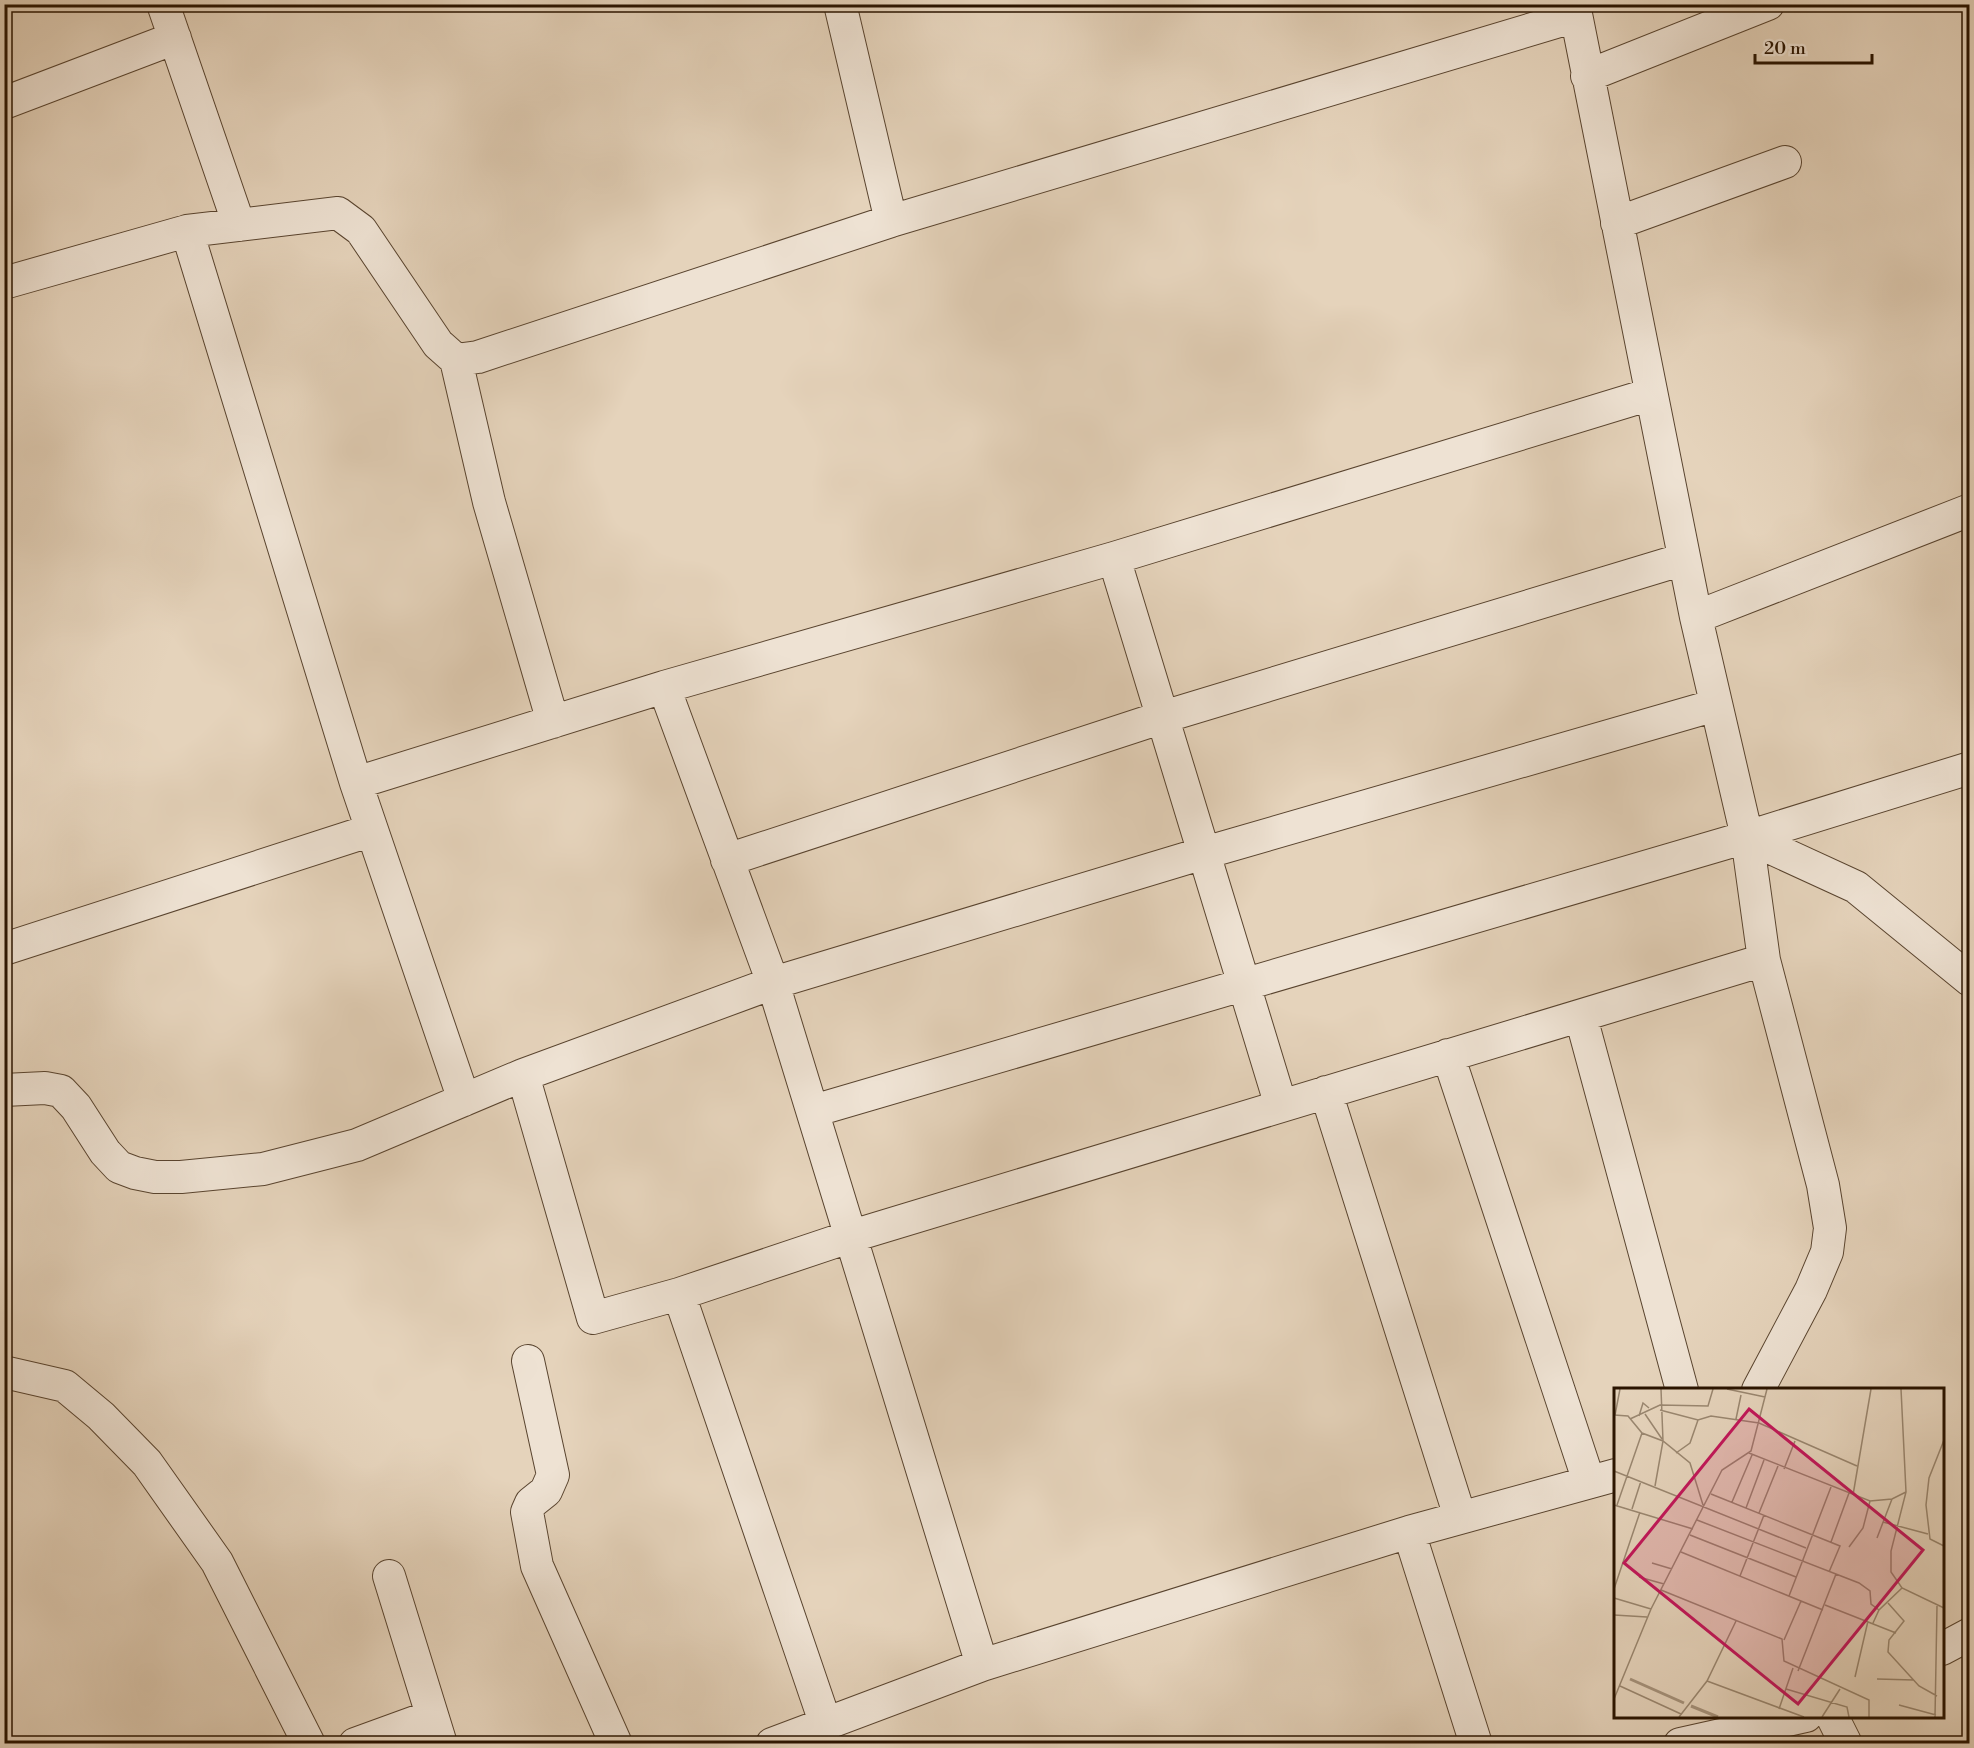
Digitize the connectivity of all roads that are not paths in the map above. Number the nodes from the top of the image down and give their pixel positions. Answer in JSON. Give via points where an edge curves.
{"nodes":[{"id":1,"x":163,"y":4,"type":"edge"},
{"id":2,"x":840,"y":4,"type":"edge"},
{"id":3,"x":1768,"y":4,"type":"edge"},
{"id":4,"x":1575,"y":10,"type":"edge"},
{"id":5,"x":175,"y":38,"type":"junction"},
{"id":6,"x":1587,"y":76,"type":"junction"},
{"id":7,"x":4,"y":103,"type":"edge"},
{"id":8,"x":1785,"y":162,"type":"dead end"},
{"id":9,"x":891,"y":221,"type":"junction"},
{"id":10,"x":1617,"y":223,"type":"junction"},
{"id":11,"x":239,"y":225,"type":"junction"},
{"id":12,"x":187,"y":231,"type":"junction"},
{"id":13,"x":4,"y":283,"type":"edge"},
{"id":14,"x":456,"y":360,"type":"junction"},
{"id":15,"x":1651,"y":394,"type":"junction"},
{"id":16,"x":1970,"y":510,"type":"edge"},
{"id":17,"x":1114,"y":558,"type":"junction"},
{"id":18,"x":1684,"y":559,"type":"junction"},
{"id":19,"x":1696,"y":617,"type":"junction"},
{"id":20,"x":664,"y":687,"type":"junction"},
{"id":21,"x":1716,"y":705,"type":"junction"},
{"id":22,"x":1163,"y":717,"type":"junction"},
{"id":23,"x":552,"y":722,"type":"junction"},
{"id":24,"x":1970,"y":768,"type":"edge"},
{"id":25,"x":356,"y":783,"type":"junction"},
{"id":26,"x":372,"y":830,"type":"junction"},
{"id":27,"x":1747,"y":837,"type":"junction"},
{"id":28,"x":1204,"y":853,"type":"junction"},
{"id":29,"x":727,"y":860,"type":"junction"},
{"id":30,"x":4,"y":949,"type":"edge"},
{"id":31,"x":1764,"y":960,"type":"junction"},
{"id":32,"x":1970,"y":980,"type":"edge"},
{"id":33,"x":773,"y":983,"type":"junction"},
{"id":34,"x":1244,"y":984,"type":"junction"},
{"id":35,"x":1581,"y":1017,"type":"junction"},
{"id":36,"x":1448,"y":1055,"type":"junction"},
{"id":37,"x":523,"y":1075,"type":"junction"},
{"id":38,"x":4,"y":1090,"type":"edge"},
{"id":39,"x":1326,"y":1092,"type":"junction"},
{"id":40,"x":464,"y":1100,"type":"junction"},
{"id":41,"x":1281,"y":1106,"type":"junction"},
{"id":42,"x":813,"y":1111,"type":"junction"},
{"id":43,"x":852,"y":1236,"type":"junction"},
{"id":44,"x":679,"y":1294,"type":"junction"},
{"id":45,"x":528,"y":1361,"type":"dead end"},
{"id":46,"x":4,"y":1372,"type":"edge"},
{"id":47,"x":1682,"y":1388,"type":"edge"},
{"id":48,"x":1759,"y":1388,"type":"edge"},
{"id":49,"x":1602,"y":1478,"type":"edge"},
{"id":50,"x":1460,"y":1517,"type":"junction"},
{"id":51,"x":1409,"y":1532,"type":"junction"},
{"id":52,"x":389,"y":1576,"type":"dead end"},
{"id":53,"x":1970,"y":1634,"type":"edge"},
{"id":54,"x":1944,"y":1648,"type":"edge"},
{"id":55,"x":982,"y":1665,"type":"junction"},
{"id":56,"x":1797,"y":1718,"type":"edge"},
{"id":57,"x":1833,"y":1718,"type":"edge"},
{"id":58,"x":826,"y":1725,"type":"junction"},
{"id":59,"x":437,"y":1730,"type":"edge"},
{"id":60,"x":781,"y":1742,"type":"edge"},
{"id":61,"x":309,"y":1743,"type":"edge"},
{"id":62,"x":355,"y":1743,"type":"edge"},
{"id":63,"x":616,"y":1743,"type":"edge"},
{"id":64,"x":1476,"y":1743,"type":"edge"},
{"id":65,"x":1680,"y":1743,"type":"edge"},
{"id":66,"x":1846,"y":1743,"type":"edge"}],
"edges":[{"from":1,"to":5,"type":"street"},
{"from":2,"to":9,"type":"street"},
{"from":3,"to":6,"type":"street"},
{"from":4,"to":6,"type":"street"},
{"from":4,"to":9,"type":"street"},
{"from":5,"to":7,"type":"street"},
{"from":5,"to":11,"type":"street"},
{"from":6,"to":10,"type":"street"},
{"from":8,"to":10,"type":"street"},
{"from":9,"to":14,"type":"street","via":[[478,357]]},
{"from":10,"to":15,"type":"street"},
{"from":11,"to":12,"type":"street"},
{"from":11,"to":14,"type":"street","via":[[338,213],[361,230],[438,344]]},
{"from":12,"to":13,"type":"street"},
{"from":12,"to":25,"type":"street"},
{"from":14,"to":23,"type":"street","via":[[489,502]]},
{"from":15,"to":17,"type":"street"},
{"from":15,"to":18,"type":"street"},
{"from":16,"to":19,"type":"street"},
{"from":17,"to":20,"type":"street"},
{"from":17,"to":22,"type":"street"},
{"from":18,"to":19,"type":"street"},
{"from":18,"to":22,"type":"street"},
{"from":19,"to":21,"type":"street"},
{"from":20,"to":23,"type":"street"},
{"from":20,"to":29,"type":"street"},
{"from":21,"to":27,"type":"street"},
{"from":21,"to":28,"type":"street"},
{"from":22,"to":28,"type":"street"},
{"from":22,"to":29,"type":"street"},
{"from":23,"to":25,"type":"street"},
{"from":24,"to":27,"type":"street"},
{"from":25,"to":26,"type":"street"},
{"from":26,"to":30,"type":"street"},
{"from":26,"to":40,"type":"street"},
{"from":27,"to":31,"type":"street"},
{"from":27,"to":32,"type":"street","via":[[1856,887]]},
{"from":27,"to":34,"type":"street"},
{"from":28,"to":33,"type":"street"},
{"from":28,"to":34,"type":"street"},
{"from":29,"to":33,"type":"street"},
{"from":31,"to":35,"type":"street"},
{"from":31,"to":48,"type":"street","via":[[1823,1185],[1830,1228],[1827,1252],[1811,1290]]},
{"from":33,"to":37,"type":"street"},
{"from":33,"to":42,"type":"street"},
{"from":34,"to":41,"type":"street"},
{"from":34,"to":42,"type":"street"},
{"from":35,"to":36,"type":"street"},
{"from":35,"to":47,"type":"street"},
{"from":36,"to":39,"type":"street"},
{"from":36,"to":49,"type":"street"},
{"from":37,"to":40,"type":"street"},
{"from":37,"to":44,"type":"street","via":[[593,1318]]},
{"from":38,"to":40,"type":"street","via":[[61,1091],[119,1167],[155,1177],[181,1178],[263,1169],[357,1145]]},
{"from":39,"to":41,"type":"street"},
{"from":39,"to":50,"type":"street"},
{"from":41,"to":43,"type":"street"},
{"from":42,"to":43,"type":"street"},
{"from":43,"to":44,"type":"street"},
{"from":43,"to":55,"type":"street"},
{"from":44,"to":58,"type":"street"},
{"from":45,"to":63,"type":"street","via":[[553,1475],[546,1491],[531,1503],[527,1512],[537,1566]]},
{"from":46,"to":61,"type":"street","via":[[65,1386],[101,1416],[147,1464],[217,1562]]},
{"from":49,"to":50,"type":"street"},
{"from":50,"to":51,"type":"street"},
{"from":51,"to":55,"type":"street"},
{"from":51,"to":64,"type":"street"},
{"from":52,"to":59,"type":"street"},
{"from":53,"to":54,"type":"street"},
{"from":55,"to":58,"type":"street"},
{"from":56,"to":65,"type":"street"},
{"from":57,"to":66,"type":"street"},
{"from":58,"to":60,"type":"street"},
{"from":59,"to":62,"type":"street"}]}
